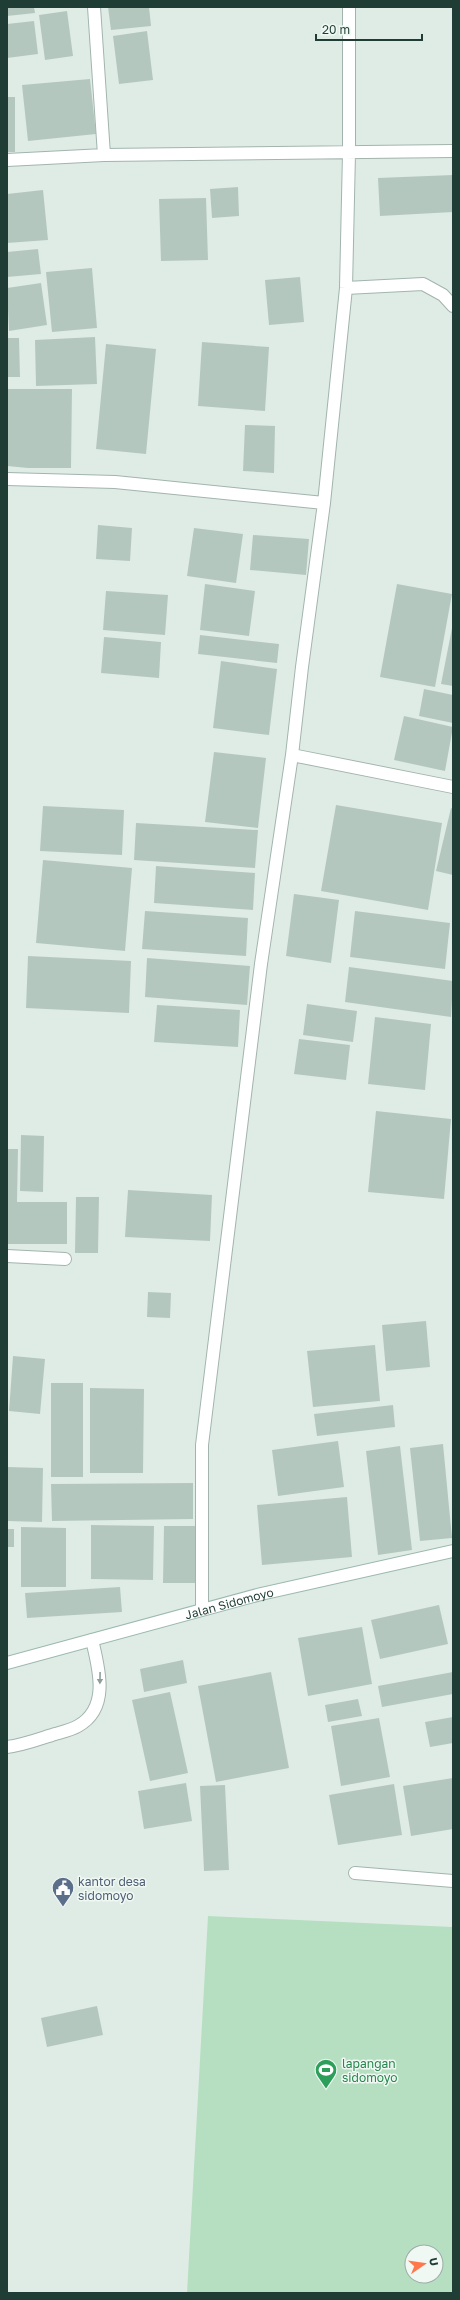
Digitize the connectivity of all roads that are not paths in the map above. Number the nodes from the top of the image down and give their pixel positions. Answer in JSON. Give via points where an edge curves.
{"nodes":[{"id":1,"x":94,"y":7,"type":"edge"},
{"id":2,"x":349,"y":7,"type":"edge"},
{"id":3,"x":453,"y":151,"type":"edge"},
{"id":4,"x":349,"y":152,"type":"junction"},
{"id":5,"x":104,"y":155,"type":"junction"},
{"id":6,"x":7,"y":160,"type":"edge"},
{"id":7,"x":346,"y":288,"type":"junction"},
{"id":8,"x":453,"y":306,"type":"edge"},
{"id":9,"x":7,"y":479,"type":"edge"},
{"id":10,"x":324,"y":502,"type":"junction"},
{"id":11,"x":292,"y":755,"type":"junction"},
{"id":12,"x":453,"y":787,"type":"edge"},
{"id":13,"x":7,"y":1256,"type":"edge"},
{"id":14,"x":65,"y":1259,"type":"dead end"},
{"id":15,"x":453,"y":1551,"type":"edge"},
{"id":16,"x":202,"y":1609,"type":"junction"},
{"id":17,"x":92,"y":1640,"type":"junction"},
{"id":18,"x":7,"y":1663,"type":"edge"},
{"id":19,"x":7,"y":1747,"type":"edge"},
{"id":20,"x":355,"y":1873,"type":"dead end"},
{"id":21,"x":453,"y":1881,"type":"edge"}],
"edges":[{"from":1,"to":5,"type":"street"},
{"from":2,"to":4,"type":"street"},
{"from":3,"to":4,"type":"street"},
{"from":4,"to":5,"type":"street"},
{"from":4,"to":7,"type":"street"},
{"from":5,"to":6,"type":"street"},
{"from":7,"to":8,"type":"street","via":[[423,284],[443,295]]},
{"from":7,"to":10,"type":"street"},
{"from":9,"to":10,"type":"street","via":[[115,482]]},
{"from":10,"to":11,"type":"street"},
{"from":11,"to":12,"type":"street"},
{"from":11,"to":16,"type":"street","via":[[261,964],[202,1445]]},
{"from":13,"to":14,"type":"street"},
{"from":15,"to":16,"type":"street","name":"Jalan Sidomoyo"},
{"from":16,"to":17,"type":"street","name":"Jalan Sidomoyo"},
{"from":17,"to":18,"type":"street","name":"Jalan Sidomoyo"},
{"from":17,"to":19,"type":"street","one_way":true,"via":[[101,1674],[97,1708],[90,1717],[77,1727]]},
{"from":20,"to":21,"type":"street"}]}
